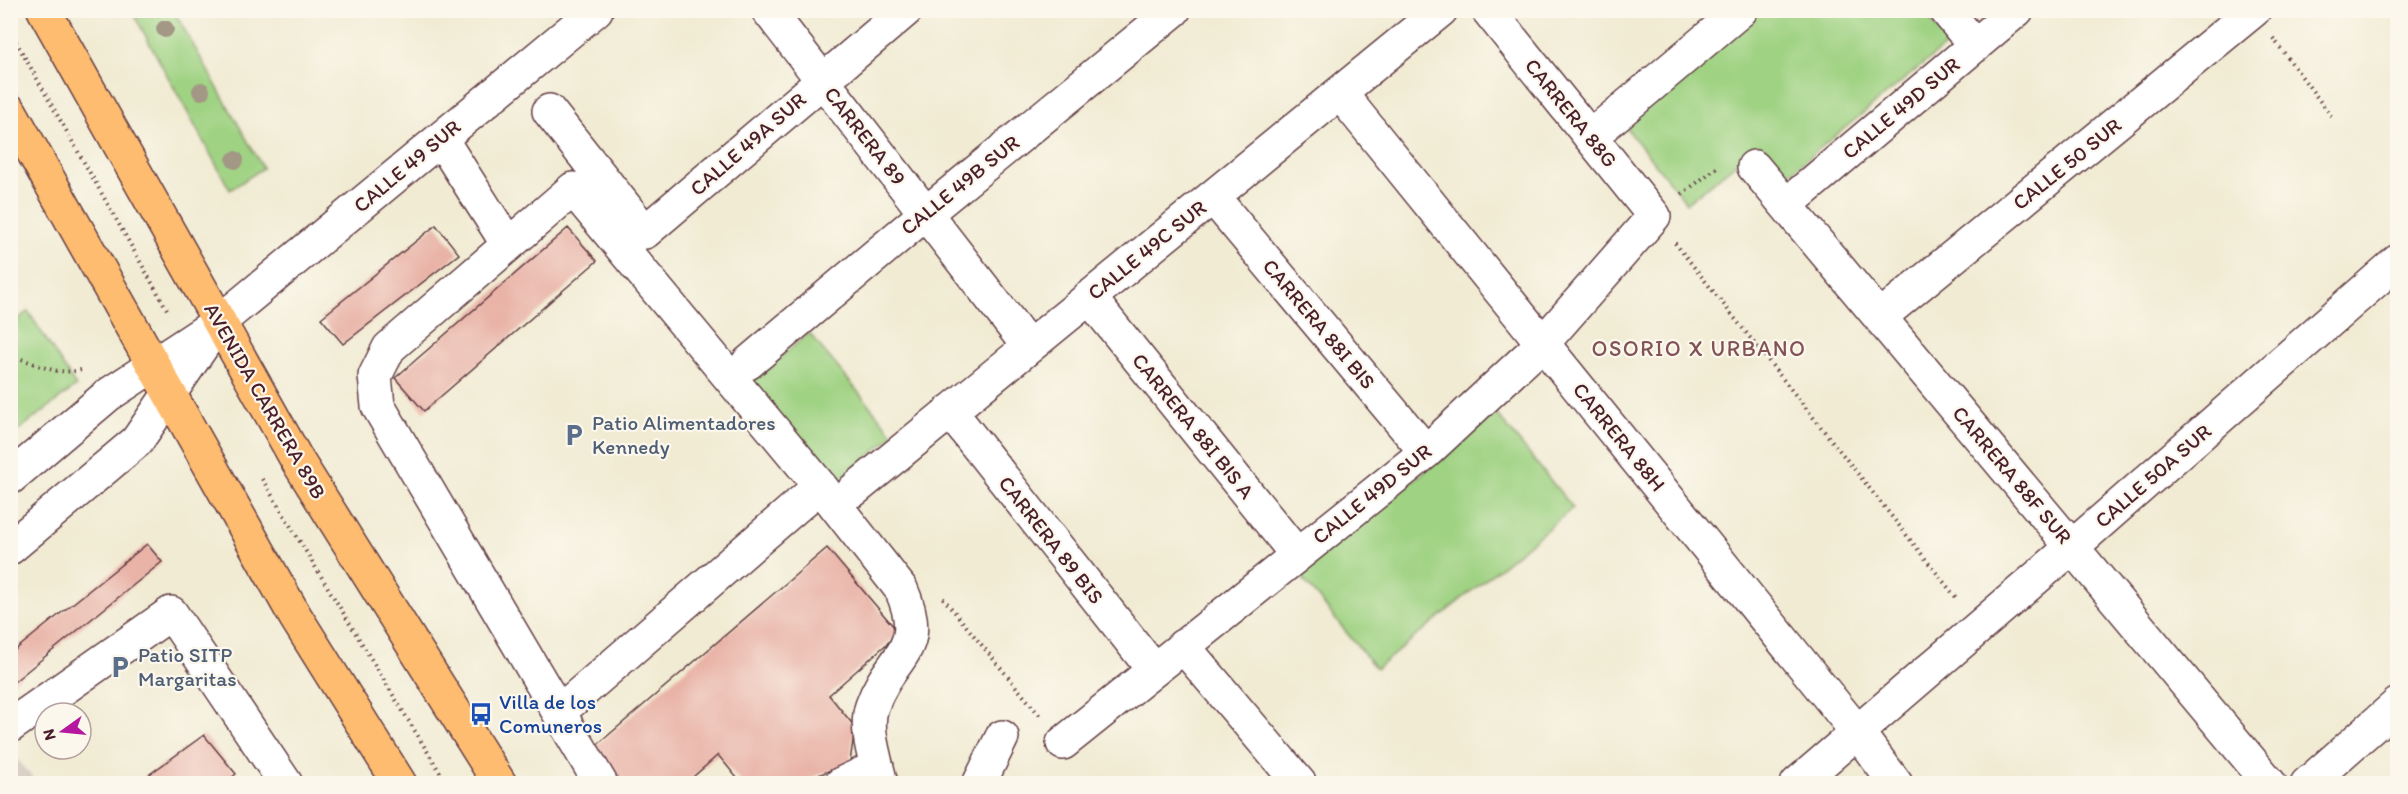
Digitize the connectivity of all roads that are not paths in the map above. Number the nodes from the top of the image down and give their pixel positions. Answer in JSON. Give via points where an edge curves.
{"nodes":[{"id":1,"x":44,"y":10,"type":"edge"},
{"id":2,"x":596,"y":10,"type":"edge"},
{"id":3,"x":768,"y":10,"type":"edge"},
{"id":4,"x":906,"y":10,"type":"edge"},
{"id":5,"x":1174,"y":10,"type":"edge"},
{"id":6,"x":1441,"y":10,"type":"edge"},
{"id":7,"x":1488,"y":10,"type":"edge"},
{"id":8,"x":1741,"y":10,"type":"edge"},
{"id":9,"x":1946,"y":10,"type":"edge"},
{"id":10,"x":2017,"y":10,"type":"edge"},
{"id":11,"x":2253,"y":11,"type":"edge"},
{"id":12,"x":1975,"y":46,"type":"junction"},
{"id":13,"x":822,"y":80,"type":"junction"},
{"id":14,"x":1340,"y":93,"type":"junction"},
{"id":15,"x":10,"y":111,"type":"edge"},
{"id":16,"x":549,"y":111,"type":"dead end"},
{"id":17,"x":1590,"y":137,"type":"junction"},
{"id":18,"x":441,"y":139,"type":"junction"},
{"id":19,"x":1754,"y":167,"type":"road end"},
{"id":20,"x":1213,"y":197,"type":"junction"},
{"id":21,"x":1786,"y":205,"type":"junction"},
{"id":22,"x":925,"y":214,"type":"junction"},
{"id":23,"x":1654,"y":216,"type":"joint"},
{"id":24,"x":507,"y":243,"type":"junction"},
{"id":25,"x":2397,"y":261,"type":"edge"},
{"id":26,"x":1089,"y":297,"type":"junction"},
{"id":27,"x":1880,"y":317,"type":"junction"},
{"id":28,"x":219,"y":322,"type":"junction"},
{"id":29,"x":1542,"y":343,"type":"junction"},
{"id":30,"x":1029,"y":347,"type":"junction"},
{"id":31,"x":748,"y":363,"type":"dead end"},
{"id":32,"x":154,"y":364,"type":"junction"},
{"id":33,"x":171,"y":393,"type":"junction"},
{"id":34,"x":950,"y":411,"type":"junction"},
{"id":35,"x":1426,"y":452,"type":"junction"},
{"id":36,"x":10,"y":478,"type":"edge"},
{"id":37,"x":820,"y":486,"type":"junction"},
{"id":38,"x":854,"y":490,"type":"dead end"},
{"id":39,"x":2072,"y":547,"type":"junction"},
{"id":40,"x":10,"y":548,"type":"edge"},
{"id":41,"x":1297,"y":555,"type":"junction"},
{"id":42,"x":1183,"y":646,"type":"junction"},
{"id":43,"x":1153,"y":669,"type":"junction"},
{"id":44,"x":559,"y":712,"type":"junction"},
{"id":45,"x":2392,"y":720,"type":"edge"},
{"id":46,"x":10,"y":726,"type":"edge"},
{"id":47,"x":1858,"y":733,"type":"junction"},
{"id":48,"x":1002,"y":737,"type":"dead end"},
{"id":49,"x":1063,"y":743,"type":"dead end"},
{"id":50,"x":879,"y":775,"type":"edge"},
{"id":51,"x":1288,"y":779,"type":"edge"},
{"id":52,"x":286,"y":783,"type":"edge"},
{"id":53,"x":400,"y":783,"type":"edge"},
{"id":54,"x":500,"y":783,"type":"edge"},
{"id":55,"x":601,"y":783,"type":"edge"},
{"id":56,"x":841,"y":783,"type":"edge"},
{"id":57,"x":979,"y":783,"type":"edge"},
{"id":58,"x":1797,"y":783,"type":"edge"},
{"id":59,"x":1896,"y":783,"type":"edge"},
{"id":60,"x":2270,"y":783,"type":"edge"},
{"id":61,"x":2307,"y":783,"type":"edge"}],
"edges":[{"from":1,"to":28,"type":"main road","name":"AVENIDA CARRERA 89B"},
{"from":2,"to":18,"type":"street","name":"CALLE 49 SUR"},
{"from":3,"to":13,"type":"street","name":"CARRERA 89"},
{"from":4,"to":13,"type":"street","name":"CALLE 49A SUR"},
{"from":5,"to":22,"type":"street","name":"CALLE 49B SUR"},
{"from":6,"to":14,"type":"street","name":"CALLE 49C SUR"},
{"from":7,"to":17,"type":"street","name":"CARRERA 88G"},
{"from":8,"to":17,"type":"street"},
{"from":9,"to":12,"type":"street"},
{"from":10,"to":12,"type":"street","name":"CALLE 49D SUR"},
{"from":11,"to":27,"type":"street","name":"CALLE 50 SUR"},
{"from":12,"to":21,"type":"street","name":"CALLE 49D SUR"},
{"from":13,"to":16,"type":"street","name":"CALLE 49A SUR","via":[[645,232]]},
{"from":13,"to":22,"type":"street","name":"CARRERA 89"},
{"from":14,"to":20,"type":"street","name":"CALLE 49C SUR"},
{"from":14,"to":29,"type":"street","name":"CARRERA 88H"},
{"from":15,"to":32,"type":"main road"},
{"from":17,"to":23,"type":"street","name":"CARRERA 88G"},
{"from":18,"to":24,"type":"street"},
{"from":18,"to":28,"type":"street","name":"CALLE 49 SUR"},
{"from":19,"to":21,"type":"street","name":"CARRERA 88F SUR"},
{"from":20,"to":26,"type":"street","name":"CALLE 49C SUR"},
{"from":20,"to":35,"type":"street","name":"CARRERA 88I BIS"},
{"from":21,"to":27,"type":"street","name":"CARRERA 88F SUR"},
{"from":22,"to":30,"type":"street","name":"CARRERA 89"},
{"from":22,"to":31,"type":"street","name":"CALLE 49B SUR"},
{"from":23,"to":29,"type":"street","name":"CALLE 49D SUR"},
{"from":24,"to":37,"type":"street","via":[[573,189]]},
{"from":24,"to":44,"type":"street","via":[[389,348],[375,376],[378,406]]},
{"from":25,"to":39,"type":"street","name":"CALLE 50A SUR"},
{"from":26,"to":30,"type":"street","name":"CALLE 49C SUR"},
{"from":26,"to":41,"type":"street","name":"CARRERA 88I BIS A"},
{"from":27,"to":39,"type":"street","name":"CARRERA 88F SUR"},
{"from":28,"to":32,"type":"street","name":"CALLE 49 SUR"},
{"from":28,"to":33,"type":"street","name":"CALLE 49 SUR"},
{"from":28,"to":54,"type":"main road","name":"AVENIDA CARRERA 89B","via":[[303,470]]},
{"from":29,"to":35,"type":"street","name":"CALLE 49D SUR"},
{"from":29,"to":47,"type":"street","name":"CARRERA 88H"},
{"from":30,"to":34,"type":"street","name":"CALLE 49C SUR"},
{"from":32,"to":33,"type":"main road"},
{"from":32,"to":36,"type":"street","name":"CALLE 49 SUR","via":[[108,395]]},
{"from":33,"to":40,"type":"street","name":"CALLE 49 SUR","via":[[137,441]]},
{"from":33,"to":53,"type":"main road","via":[[295,616]]},
{"from":34,"to":38,"type":"street","name":"CALLE 49C SUR"},
{"from":34,"to":43,"type":"street","name":"CARRERA 89 BIS"},
{"from":35,"to":41,"type":"street","name":"CALLE 49D SUR"},
{"from":37,"to":44,"type":"street"},
{"from":37,"to":50,"type":"street","via":[[901,589],[909,606],[913,627],[907,648],[871,707]]},
{"from":39,"to":47,"type":"street","name":"CALLE 50A SUR"},
{"from":39,"to":60,"type":"street","name":"CARRERA 88F SUR"},
{"from":41,"to":42,"type":"street","name":"CALLE 49D SUR"},
{"from":42,"to":43,"type":"street","name":"CALLE 49D SUR"},
{"from":42,"to":51,"type":"street"},
{"from":43,"to":49,"type":"street","name":"CALLE 49D SUR"},
{"from":44,"to":55,"type":"street"},
{"from":45,"to":61,"type":"street"},
{"from":46,"to":52,"type":"street","via":[[171,613]]},
{"from":47,"to":58,"type":"street","name":"CALLE 50A SUR"},
{"from":47,"to":59,"type":"street","name":"CARRERA 88H"},
{"from":48,"to":57,"type":"street"},
{"from":50,"to":56,"type":"street"}]}
